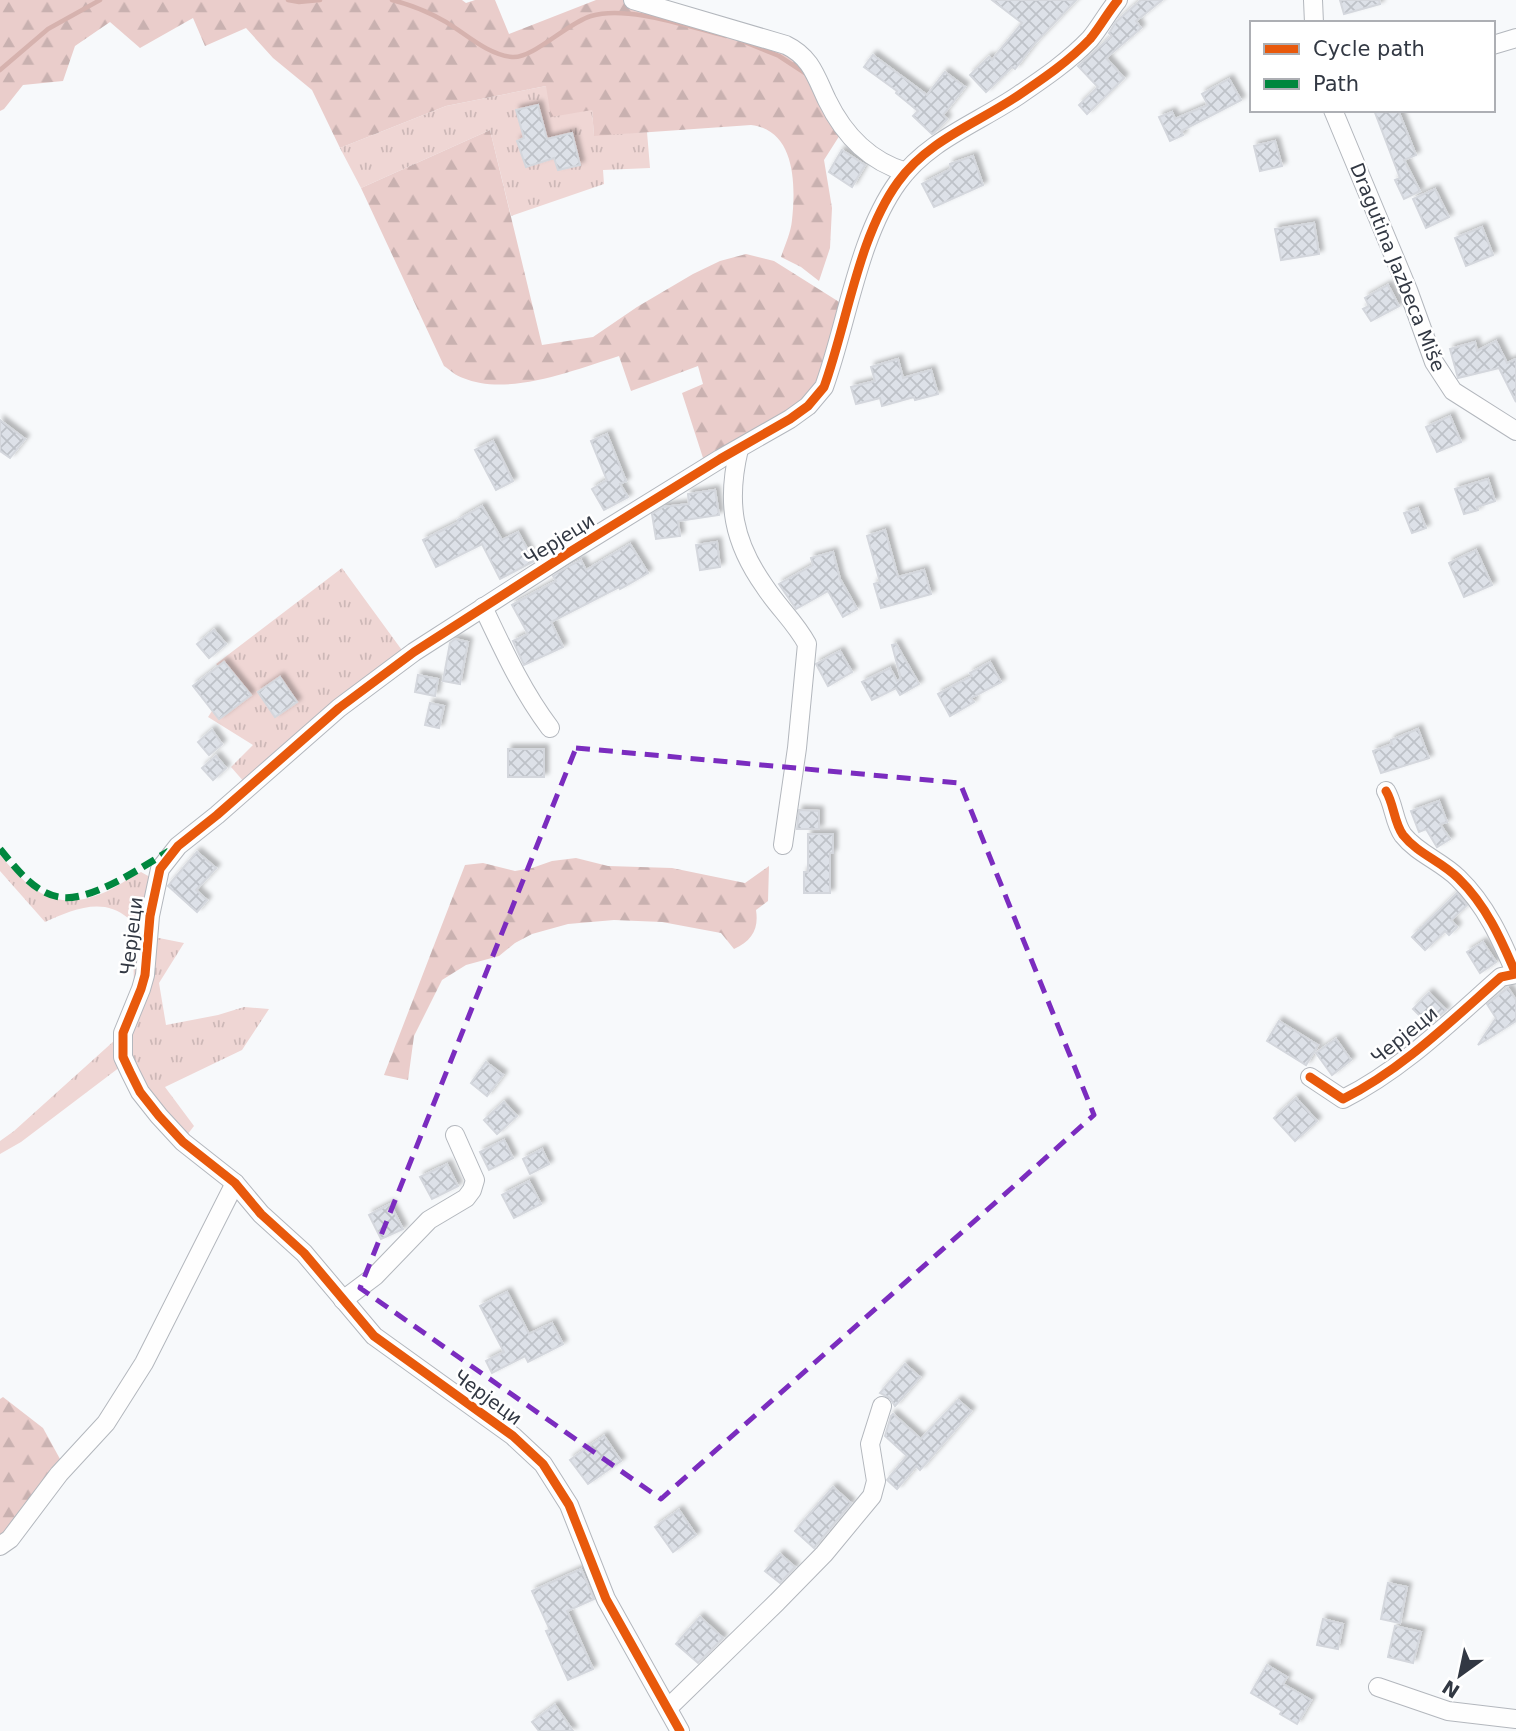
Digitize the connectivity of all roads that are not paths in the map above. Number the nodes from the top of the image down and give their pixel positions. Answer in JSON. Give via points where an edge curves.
{"nodes":[{"id":1,"x":633,"y":0,"type":"edge"},
{"id":2,"x":1118,"y":0,"type":"edge"},
{"id":3,"x":1313,"y":0,"type":"edge"},
{"id":4,"x":1314,"y":21,"type":"edge"},
{"id":5,"x":1516,"y":38,"type":"edge"},
{"id":6,"x":1495,"y":44,"type":"edge"},
{"id":7,"x":1334,"y":112,"type":"edge"},
{"id":8,"x":906,"y":172,"type":"junction"},
{"id":9,"x":1516,"y":432,"type":"edge"},
{"id":10,"x":739,"y":449,"type":"junction"},
{"id":11,"x":483,"y":607,"type":"junction"},
{"id":12,"x":550,"y":728,"type":"dead end"},
{"id":13,"x":1386,"y":791,"type":"dead end"},
{"id":14,"x":783,"y":845,"type":"dead end"},
{"id":15,"x":1310,"y":1077,"type":"dead end"},
{"id":16,"x":455,"y":1135,"type":"dead end"},
{"id":17,"x":235,"y":1184,"type":"junction"},
{"id":18,"x":343,"y":1300,"type":"junction"},
{"id":19,"x":882,"y":1406,"type":"dead end"},
{"id":20,"x":0,"y":1546,"type":"edge"},
{"id":21,"x":1378,"y":1687,"type":"dead end"},
{"id":22,"x":668,"y":1708,"type":"junction"},
{"id":23,"x":1516,"y":1719,"type":"edge"},
{"id":24,"x":680,"y":1731,"type":"edge"}],
"edges":[{"from":1,"to":8,"type":"street","via":[[799,51],[810,63],[843,128],[862,149]]},
{"from":2,"to":8,"type":"street","name":"Черјеци","via":[[1067,62],[933,147]]},
{"from":3,"to":4,"type":"street"},
{"from":5,"to":6,"type":"street"},
{"from":7,"to":9,"type":"street","name":"Dragutina Jazbeca Miše","via":[[1434,362],[1453,391]]},
{"from":8,"to":10,"type":"street","name":"Черјеци","via":[[866,247],[824,387],[808,406]]},
{"from":10,"to":11,"type":"street","name":"Черјеци"},
{"from":10,"to":14,"type":"street","via":[[731,498],[743,551],[807,644]]},
{"from":11,"to":12,"type":"street","via":[[512,667]]},
{"from":11,"to":17,"type":"street","name":"Черјеци","via":[[339,708],[178,846],[160,869],[145,975],[123,1032],[123,1057],[140,1092],[159,1116]]},
{"from":13,"to":15,"type":"street","name":"Черјеци","via":[[1400,832],[1415,849],[1457,876],[1485,910],[1516,974],[1501,977],[1430,1040],[1343,1099]]},
{"from":16,"to":18,"type":"street","via":[[475,1180],[472,1190],[429,1220],[375,1276]]},
{"from":17,"to":18,"type":"street","name":"Черјеци"},
{"from":17,"to":20,"type":"street","via":[[144,1363],[106,1423]]},
{"from":18,"to":22,"type":"street","name":"Черјеци","via":[[374,1336],[513,1436],[543,1464],[569,1505],[611,1608]]},
{"from":19,"to":22,"type":"street","via":[[870,1444],[876,1481],[872,1496],[824,1554]]},
{"from":21,"to":23,"type":"street","via":[[1448,1711]]},
{"from":22,"to":24,"type":"street","name":"Черјеци"}]}
